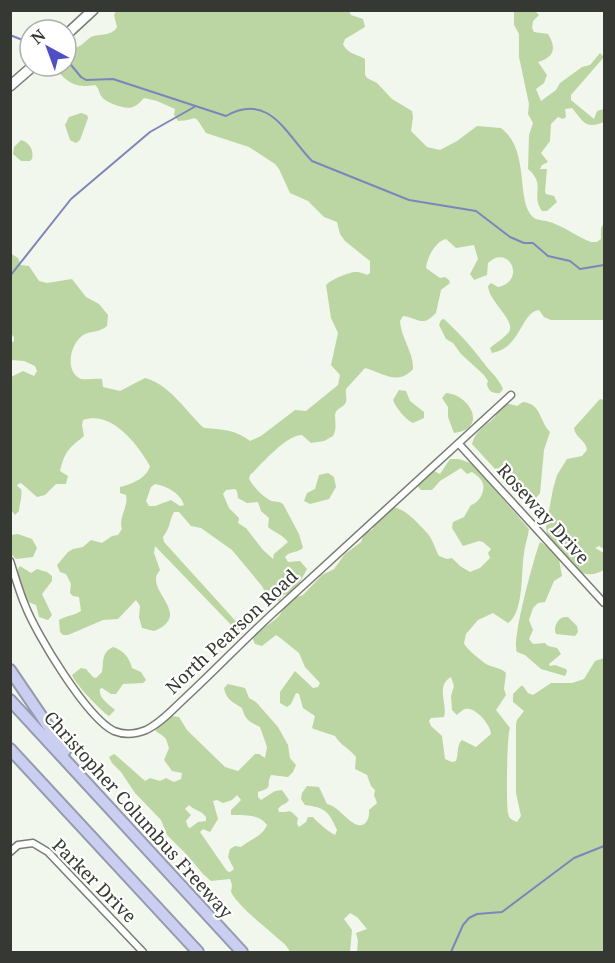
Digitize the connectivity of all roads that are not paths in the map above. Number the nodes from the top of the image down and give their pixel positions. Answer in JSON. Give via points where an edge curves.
{"nodes":[{"id":1,"x":93,"y":10,"type":"edge"},
{"id":2,"x":78,"y":24,"type":"edge"},
{"id":3,"x":512,"y":396,"type":"dead end"},
{"id":4,"x":459,"y":444,"type":"junction"},
{"id":5,"x":10,"y":561,"type":"edge"},
{"id":6,"x":604,"y":603,"type":"edge"},
{"id":7,"x":10,"y":670,"type":"edge"},
{"id":8,"x":10,"y":700,"type":"edge"},
{"id":9,"x":10,"y":748,"type":"edge"},
{"id":10,"x":10,"y":754,"type":"edge"},
{"id":11,"x":37,"y":777,"type":"junction"},
{"id":12,"x":88,"y":784,"type":"junction"},
{"id":13,"x":10,"y":852,"type":"edge"},
{"id":14,"x":143,"y":952,"type":"edge"},
{"id":15,"x":198,"y":952,"type":"edge"},
{"id":16,"x":242,"y":952,"type":"edge"}],
"edges":[{"from":1,"to":2,"type":"main road"},
{"from":3,"to":4,"type":"street","name":"North Pearson Road"},
{"from":4,"to":5,"type":"street","name":"North Pearson Road","via":[[157,723],[138,733],[115,731],[103,723],[69,681],[41,639]]},
{"from":4,"to":6,"type":"street","name":"Roseway Drive"},
{"from":7,"to":12,"type":"highway"},
{"from":8,"to":12,"type":"highway","name":"Christopher Columbus Freeway"},
{"from":9,"to":11,"type":"highway"},
{"from":10,"to":11,"type":"highway"},
{"from":11,"to":15,"type":"highway"},
{"from":12,"to":16,"type":"highway","name":"Christopher Columbus Freeway"},
{"from":13,"to":14,"type":"street","name":"Parker Drive","via":[[18,845],[33,843],[48,852]]}]}
